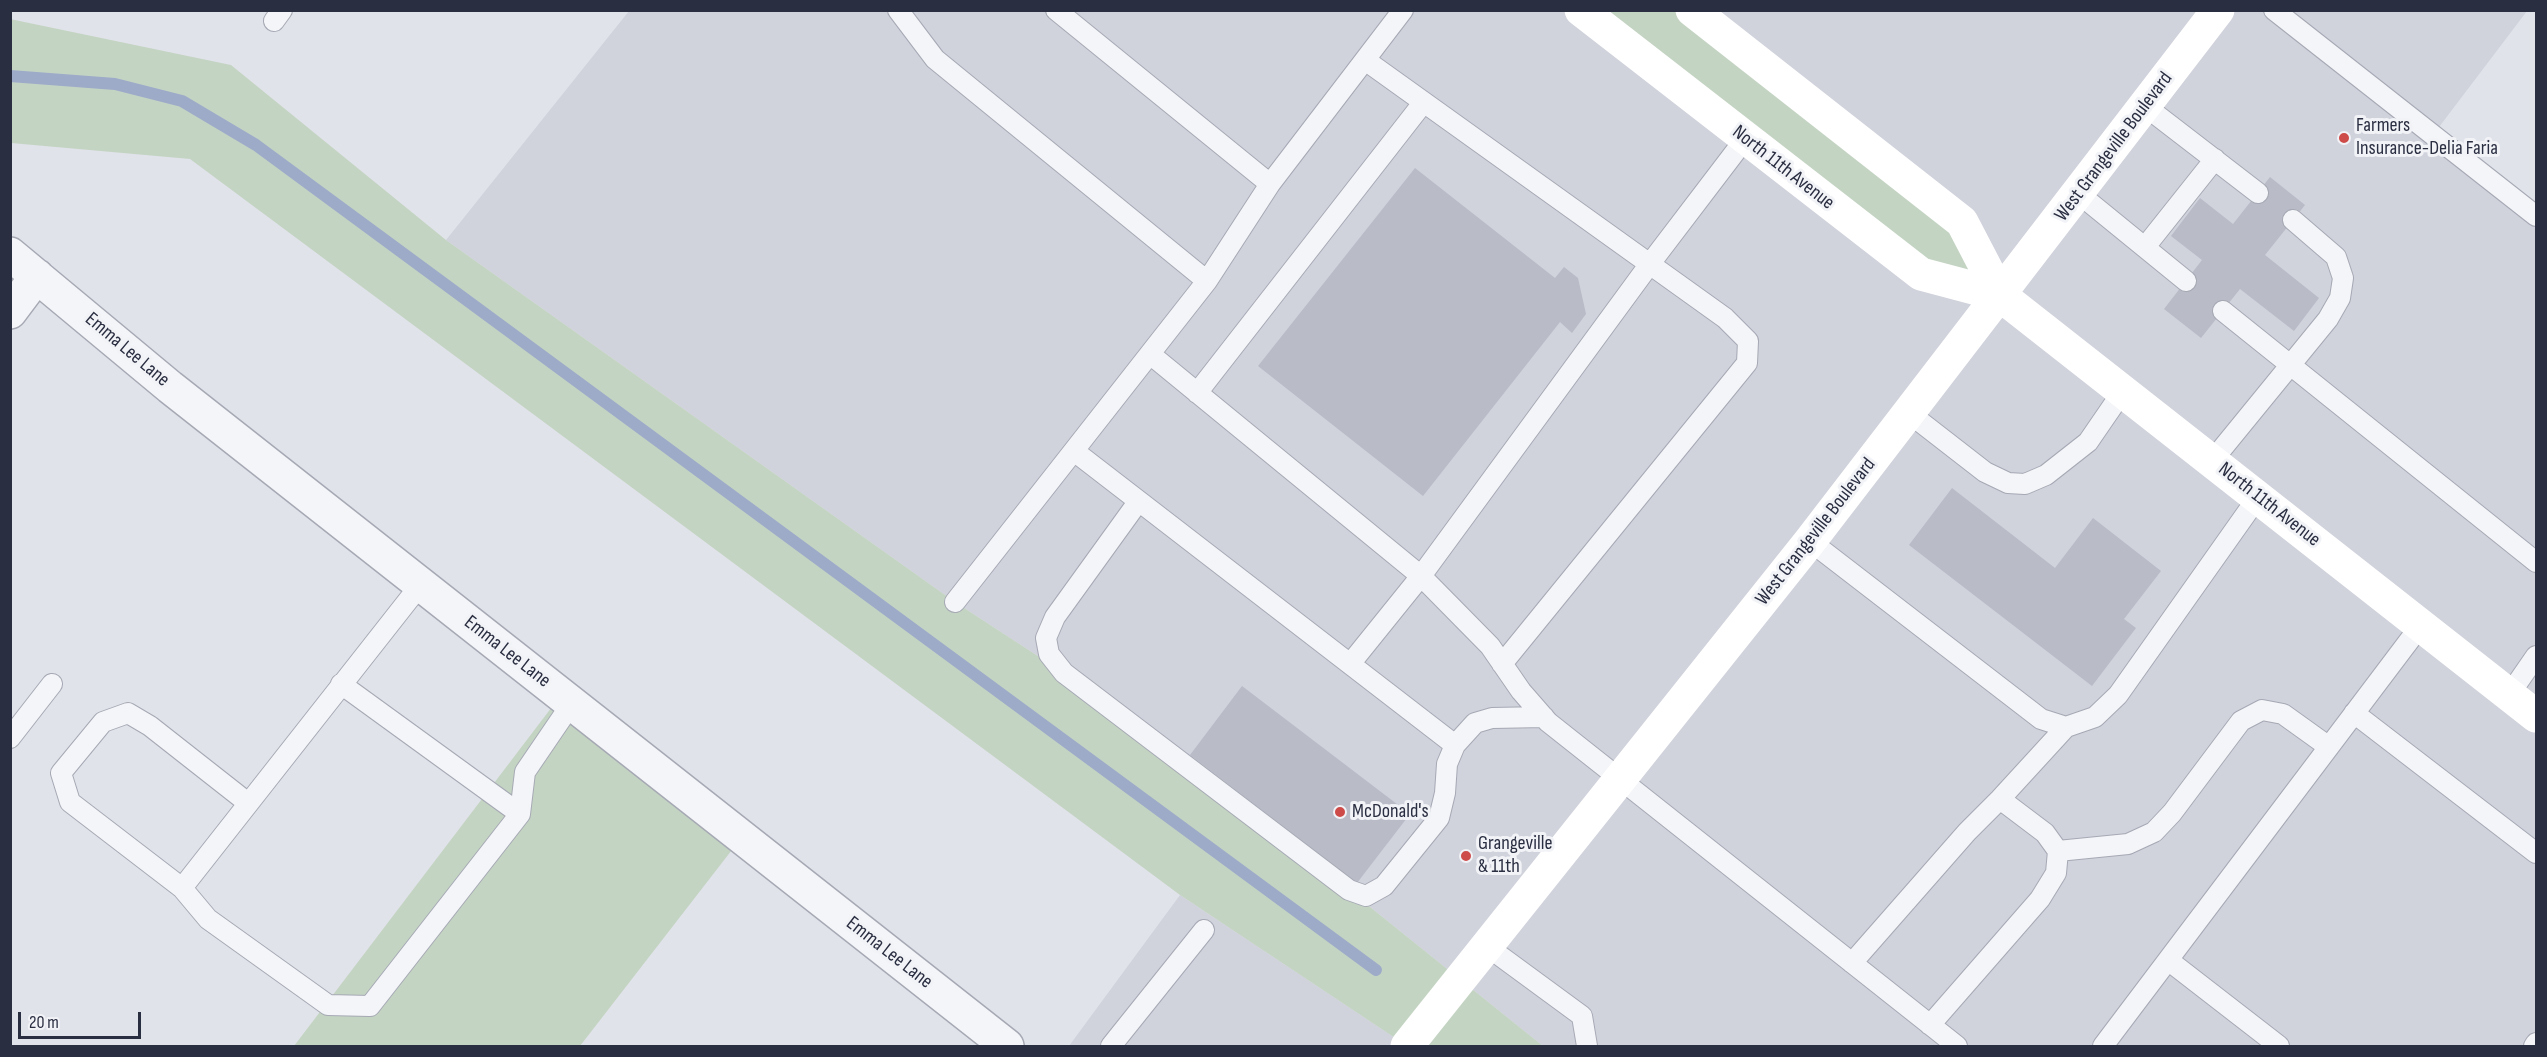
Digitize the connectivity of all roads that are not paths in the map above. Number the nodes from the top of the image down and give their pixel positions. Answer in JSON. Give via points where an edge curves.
{"nodes":[{"id":1,"x":1056,"y":10,"type":"edge"},
{"id":2,"x":1403,"y":10,"type":"edge"},
{"id":3,"x":1581,"y":10,"type":"edge"},
{"id":4,"x":1692,"y":10,"type":"edge"},
{"id":5,"x":2218,"y":10,"type":"edge"},
{"id":6,"x":2274,"y":10,"type":"edge"},
{"id":7,"x":903,"y":13,"type":"edge"},
{"id":8,"x":1365,"y":60,"type":"junction"},
{"id":9,"x":1424,"y":103,"type":"junction"},
{"id":10,"x":2145,"y":106,"type":"junction"},
{"id":11,"x":1745,"y":139,"type":"junction"},
{"id":12,"x":2215,"y":159,"type":"junction"},
{"id":13,"x":1270,"y":184,"type":"junction"},
{"id":14,"x":2078,"y":193,"type":"junction"},
{"id":15,"x":2258,"y":193,"type":"dead end"},
{"id":16,"x":2536,"y":216,"type":"edge"},
{"id":17,"x":2293,"y":220,"type":"dead end"},
{"id":18,"x":2145,"y":247,"type":"junction"},
{"id":19,"x":10,"y":254,"type":"edge"},
{"id":20,"x":1649,"y":265,"type":"junction"},
{"id":21,"x":38,"y":276,"type":"junction"},
{"id":22,"x":2186,"y":281,"type":"dead end"},
{"id":23,"x":1207,"y":282,"type":"junction"},
{"id":24,"x":2000,"y":295,"type":"junction"},
{"id":25,"x":2223,"y":311,"type":"dead end"},
{"id":26,"x":10,"y":312,"type":"edge"},
{"id":27,"x":1150,"y":354,"type":"junction"},
{"id":28,"x":2290,"y":366,"type":"junction"},
{"id":29,"x":2124,"y":392,"type":"junction"},
{"id":30,"x":1197,"y":393,"type":"junction"},
{"id":31,"x":1909,"y":413,"type":"junction"},
{"id":32,"x":1074,"y":451,"type":"junction"},
{"id":33,"x":2212,"y":461,"type":"junction"},
{"id":34,"x":2258,"y":497,"type":"junction"},
{"id":35,"x":1138,"y":502,"type":"junction"},
{"id":36,"x":1810,"y":541,"type":"junction"},
{"id":37,"x":2536,"y":562,"type":"edge"},
{"id":38,"x":1421,"y":576,"type":"junction"},
{"id":39,"x":421,"y":584,"type":"junction"},
{"id":40,"x":956,"y":602,"type":"dead end"},
{"id":41,"x":2421,"y":625,"type":"junction"},
{"id":42,"x":2536,"y":656,"type":"edge"},
{"id":43,"x":1350,"y":664,"type":"junction"},
{"id":44,"x":1502,"y":664,"type":"junction"},
{"id":45,"x":52,"y":684,"type":"dead end"},
{"id":46,"x":341,"y":684,"type":"junction"},
{"id":47,"x":2509,"y":695,"type":"junction"},
{"id":48,"x":572,"y":703,"type":"junction"},
{"id":49,"x":2355,"y":713,"type":"junction"},
{"id":50,"x":2536,"y":716,"type":"edge"},
{"id":51,"x":1544,"y":717,"type":"junction"},
{"id":52,"x":2066,"y":727,"type":"junction"},
{"id":53,"x":10,"y":738,"type":"edge"},
{"id":54,"x":1455,"y":745,"type":"junction"},
{"id":55,"x":2329,"y":747,"type":"junction"},
{"id":56,"x":1621,"y":780,"type":"junction"},
{"id":57,"x":2000,"y":799,"type":"junction"},
{"id":58,"x":248,"y":803,"type":"junction"},
{"id":59,"x":520,"y":814,"type":"junction"},
{"id":60,"x":2058,"y":852,"type":"junction"},
{"id":61,"x":2536,"y":853,"type":"edge"},
{"id":62,"x":182,"y":888,"type":"junction"},
{"id":63,"x":1204,"y":930,"type":"dead end"},
{"id":64,"x":1488,"y":947,"type":"junction"},
{"id":65,"x":2168,"y":960,"type":"junction"},
{"id":66,"x":1852,"y":963,"type":"junction"},
{"id":67,"x":1930,"y":1025,"type":"junction"},
{"id":68,"x":1007,"y":1047,"type":"edge"},
{"id":69,"x":1111,"y":1047,"type":"edge"},
{"id":70,"x":1407,"y":1047,"type":"edge"},
{"id":71,"x":1587,"y":1047,"type":"edge"},
{"id":72,"x":1957,"y":1047,"type":"edge"},
{"id":73,"x":2103,"y":1047,"type":"edge"},
{"id":74,"x":2279,"y":1047,"type":"edge"}],
"edges":[{"from":1,"to":13,"type":"lane"},
{"from":2,"to":8,"type":"lane"},
{"from":3,"to":11,"type":"main road","name":"North 11th Avenue"},
{"from":4,"to":24,"type":"main road","name":"North 11th Avenue","via":[[1962,222]]},
{"from":5,"to":10,"type":"main road","name":"West Grangeville Boulevard"},
{"from":6,"to":16,"type":"lane"},
{"from":7,"to":23,"type":"lane","via":[[935,59]]},
{"from":8,"to":9,"type":"lane"},
{"from":8,"to":13,"type":"lane"},
{"from":9,"to":20,"type":"lane"},
{"from":9,"to":30,"type":"lane"},
{"from":10,"to":12,"type":"lane"},
{"from":10,"to":14,"type":"main road","name":"West Grangeville Boulevard"},
{"from":11,"to":20,"type":"lane"},
{"from":11,"to":24,"type":"main road","name":"North 11th Avenue","via":[[1921,274]]},
{"from":12,"to":15,"type":"lane"},
{"from":12,"to":18,"type":"lane"},
{"from":13,"to":23,"type":"lane"},
{"from":14,"to":18,"type":"lane"},
{"from":14,"to":24,"type":"main road","name":"West Grangeville Boulevard"},
{"from":17,"to":28,"type":"lane","via":[[2336,257],[2343,278],[2340,298],[2328,319]]},
{"from":18,"to":22,"type":"lane"},
{"from":19,"to":21,"type":"street","name":"Emma Lee Lane"},
{"from":20,"to":38,"type":"lane"},
{"from":20,"to":44,"type":"lane","via":[[1725,318],[1748,341],[1747,363]]},
{"from":21,"to":26,"type":"street"},
{"from":21,"to":39,"type":"street","name":"Emma Lee Lane","via":[[170,387]]},
{"from":23,"to":27,"type":"lane"},
{"from":24,"to":29,"type":"main road","name":"North 11th Avenue"},
{"from":24,"to":31,"type":"main road","name":"West Grangeville Boulevard"},
{"from":25,"to":28,"type":"lane"},
{"from":27,"to":30,"type":"lane"},
{"from":27,"to":32,"type":"lane"},
{"from":28,"to":33,"type":"lane"},
{"from":28,"to":37,"type":"lane"},
{"from":29,"to":31,"type":"lane","via":[[2088,442],[2046,476],[2025,484],[2008,483],[1985,472]]},
{"from":29,"to":33,"type":"main road","name":"North 11th Avenue"},
{"from":30,"to":38,"type":"lane"},
{"from":31,"to":36,"type":"main road","name":"West Grangeville Boulevard"},
{"from":32,"to":35,"type":"lane"},
{"from":32,"to":40,"type":"lane"},
{"from":33,"to":34,"type":"main road","name":"North 11th Avenue"},
{"from":34,"to":41,"type":"main road","name":"North 11th Avenue"},
{"from":34,"to":52,"type":"lane","via":[[2118,695],[2095,717]]},
{"from":35,"to":43,"type":"lane"},
{"from":35,"to":54,"type":"lane","via":[[1055,617],[1046,638],[1049,654],[1064,673],[1349,890],[1366,896],[1384,886],[1438,818],[1447,764]]},
{"from":36,"to":52,"type":"lane","via":[[2041,719]]},
{"from":36,"to":56,"type":"main road","name":"West Grangeville Boulevard"},
{"from":38,"to":43,"type":"lane"},
{"from":38,"to":44,"type":"lane","via":[[1490,646]]},
{"from":39,"to":46,"type":"lane"},
{"from":39,"to":48,"type":"street","name":"Emma Lee Lane"},
{"from":41,"to":47,"type":"main road","name":"North 11th Avenue"},
{"from":41,"to":49,"type":"lane"},
{"from":42,"to":47,"type":"lane"},
{"from":43,"to":54,"type":"lane"},
{"from":44,"to":51,"type":"lane"},
{"from":45,"to":53,"type":"lane"},
{"from":46,"to":58,"type":"lane"},
{"from":46,"to":59,"type":"lane"},
{"from":47,"to":50,"type":"main road","name":"North 11th Avenue"},
{"from":48,"to":59,"type":"lane","via":[[525,772]]},
{"from":48,"to":68,"type":"street","name":"Emma Lee Lane"},
{"from":49,"to":55,"type":"lane"},
{"from":49,"to":61,"type":"lane"},
{"from":51,"to":54,"type":"lane","via":[[1492,718],[1475,723]]},
{"from":51,"to":56,"type":"lane"},
{"from":52,"to":57,"type":"lane"},
{"from":55,"to":60,"type":"lane","via":[[2283,714],[2262,710],[2241,721],[2154,832],[2128,844]]},
{"from":55,"to":65,"type":"lane"},
{"from":56,"to":64,"type":"main road","name":"West Grangeville Boulevard"},
{"from":56,"to":66,"type":"lane"},
{"from":57,"to":60,"type":"lane","via":[[2045,833]]},
{"from":57,"to":66,"type":"lane"},
{"from":58,"to":62,"type":"lane"},
{"from":58,"to":62,"type":"lane","via":[[128,713],[103,722],[61,773],[70,802]]},
{"from":59,"to":62,"type":"lane","via":[[370,1006],[328,1005],[208,919]]},
{"from":60,"to":67,"type":"lane","via":[[2056,873],[2040,899]]},
{"from":63,"to":69,"type":"lane"},
{"from":64,"to":70,"type":"main road","name":"West Grangeville Boulevard"},
{"from":64,"to":71,"type":"lane","via":[[1582,1016]]},
{"from":65,"to":73,"type":"lane"},
{"from":65,"to":74,"type":"lane"},
{"from":66,"to":67,"type":"lane"},
{"from":67,"to":72,"type":"lane"}]}
